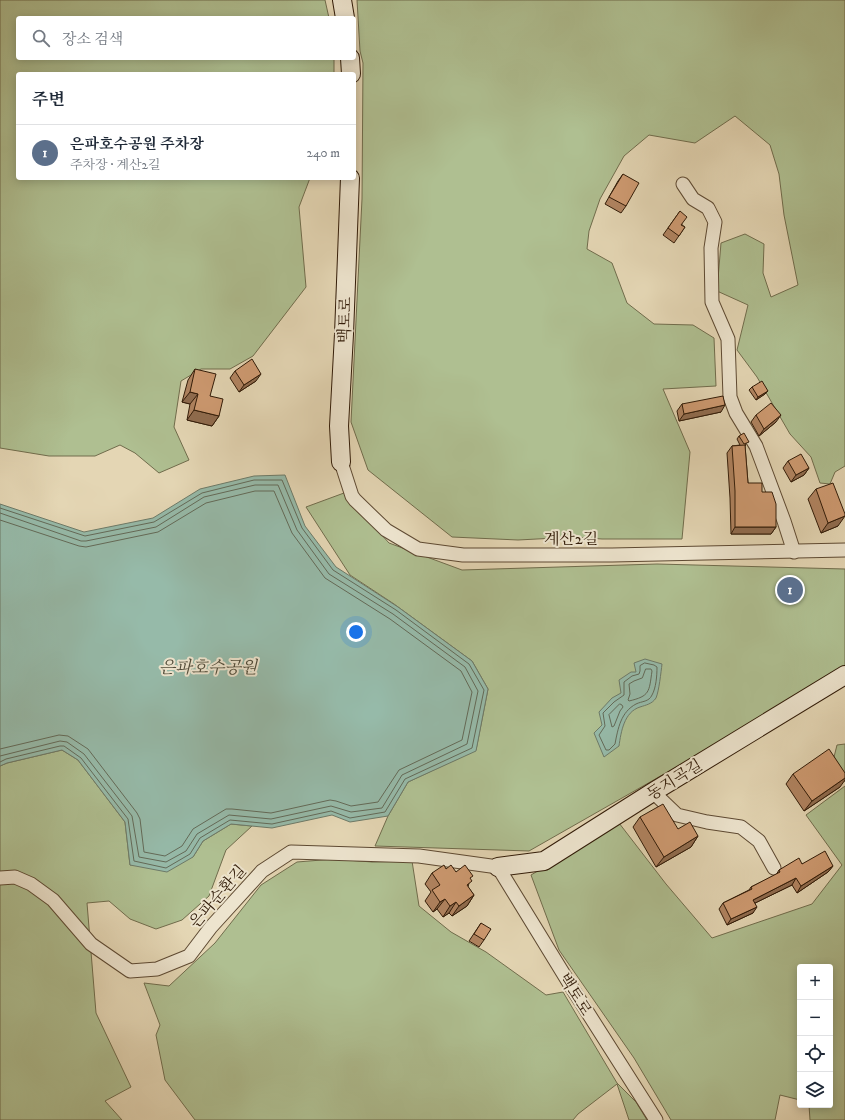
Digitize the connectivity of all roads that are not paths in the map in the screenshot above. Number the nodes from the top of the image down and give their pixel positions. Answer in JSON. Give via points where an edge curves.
{"nodes":[{"id":1,"x":342,"y":0,"type":"edge"},
{"id":2,"x":345,"y":16,"type":"edge"},
{"id":3,"x":350,"y":60,"type":"edge"},
{"id":4,"x":352,"y":72,"type":"edge"},
{"id":5,"x":350,"y":180,"type":"edge"},
{"id":6,"x":683,"y":184,"type":"dead end"},
{"id":7,"x":342,"y":462,"type":"joint"},
{"id":8,"x":845,"y":550,"type":"edge"},
{"id":9,"x":794,"y":552,"type":"junction"},
{"id":10,"x":845,"y":675,"type":"edge"},
{"id":11,"x":653,"y":792,"type":"junction"},
{"id":12,"x":498,"y":867,"type":"junction"},
{"id":13,"x":774,"y":868,"type":"dead end"},
{"id":14,"x":0,"y":878,"type":"edge"},
{"id":15,"x":656,"y":1120,"type":"edge"}],
"edges":[{"from":1,"to":2,"type":"street"},
{"from":3,"to":4,"type":"street"},
{"from":5,"to":7,"type":"street","name":"백토로","via":[[339,426]]},
{"from":6,"to":9,"type":"street","via":[[694,199],[708,208],[715,222],[711,248],[712,302],[728,339],[730,396],[736,413],[756,446]]},
{"from":7,"to":9,"type":"street","name":"계산2길","via":[[355,500],[386,530],[418,548],[463,555]]},
{"from":8,"to":9,"type":"street","name":"계산2길"},
{"from":10,"to":11,"type":"street","name":"동지곡길"},
{"from":11,"to":12,"type":"street","name":"동지곡길","via":[[544,861]]},
{"from":11,"to":13,"type":"street","via":[[677,815],[741,827],[759,841]]},
{"from":12,"to":14,"type":"street","name":"은파순환길","via":[[419,856],[291,852],[262,871],[215,922],[189,956],[157,969],[130,970],[91,944],[53,900],[31,884],[15,877]]},
{"from":12,"to":15,"type":"street","name":"백토로"}]}
